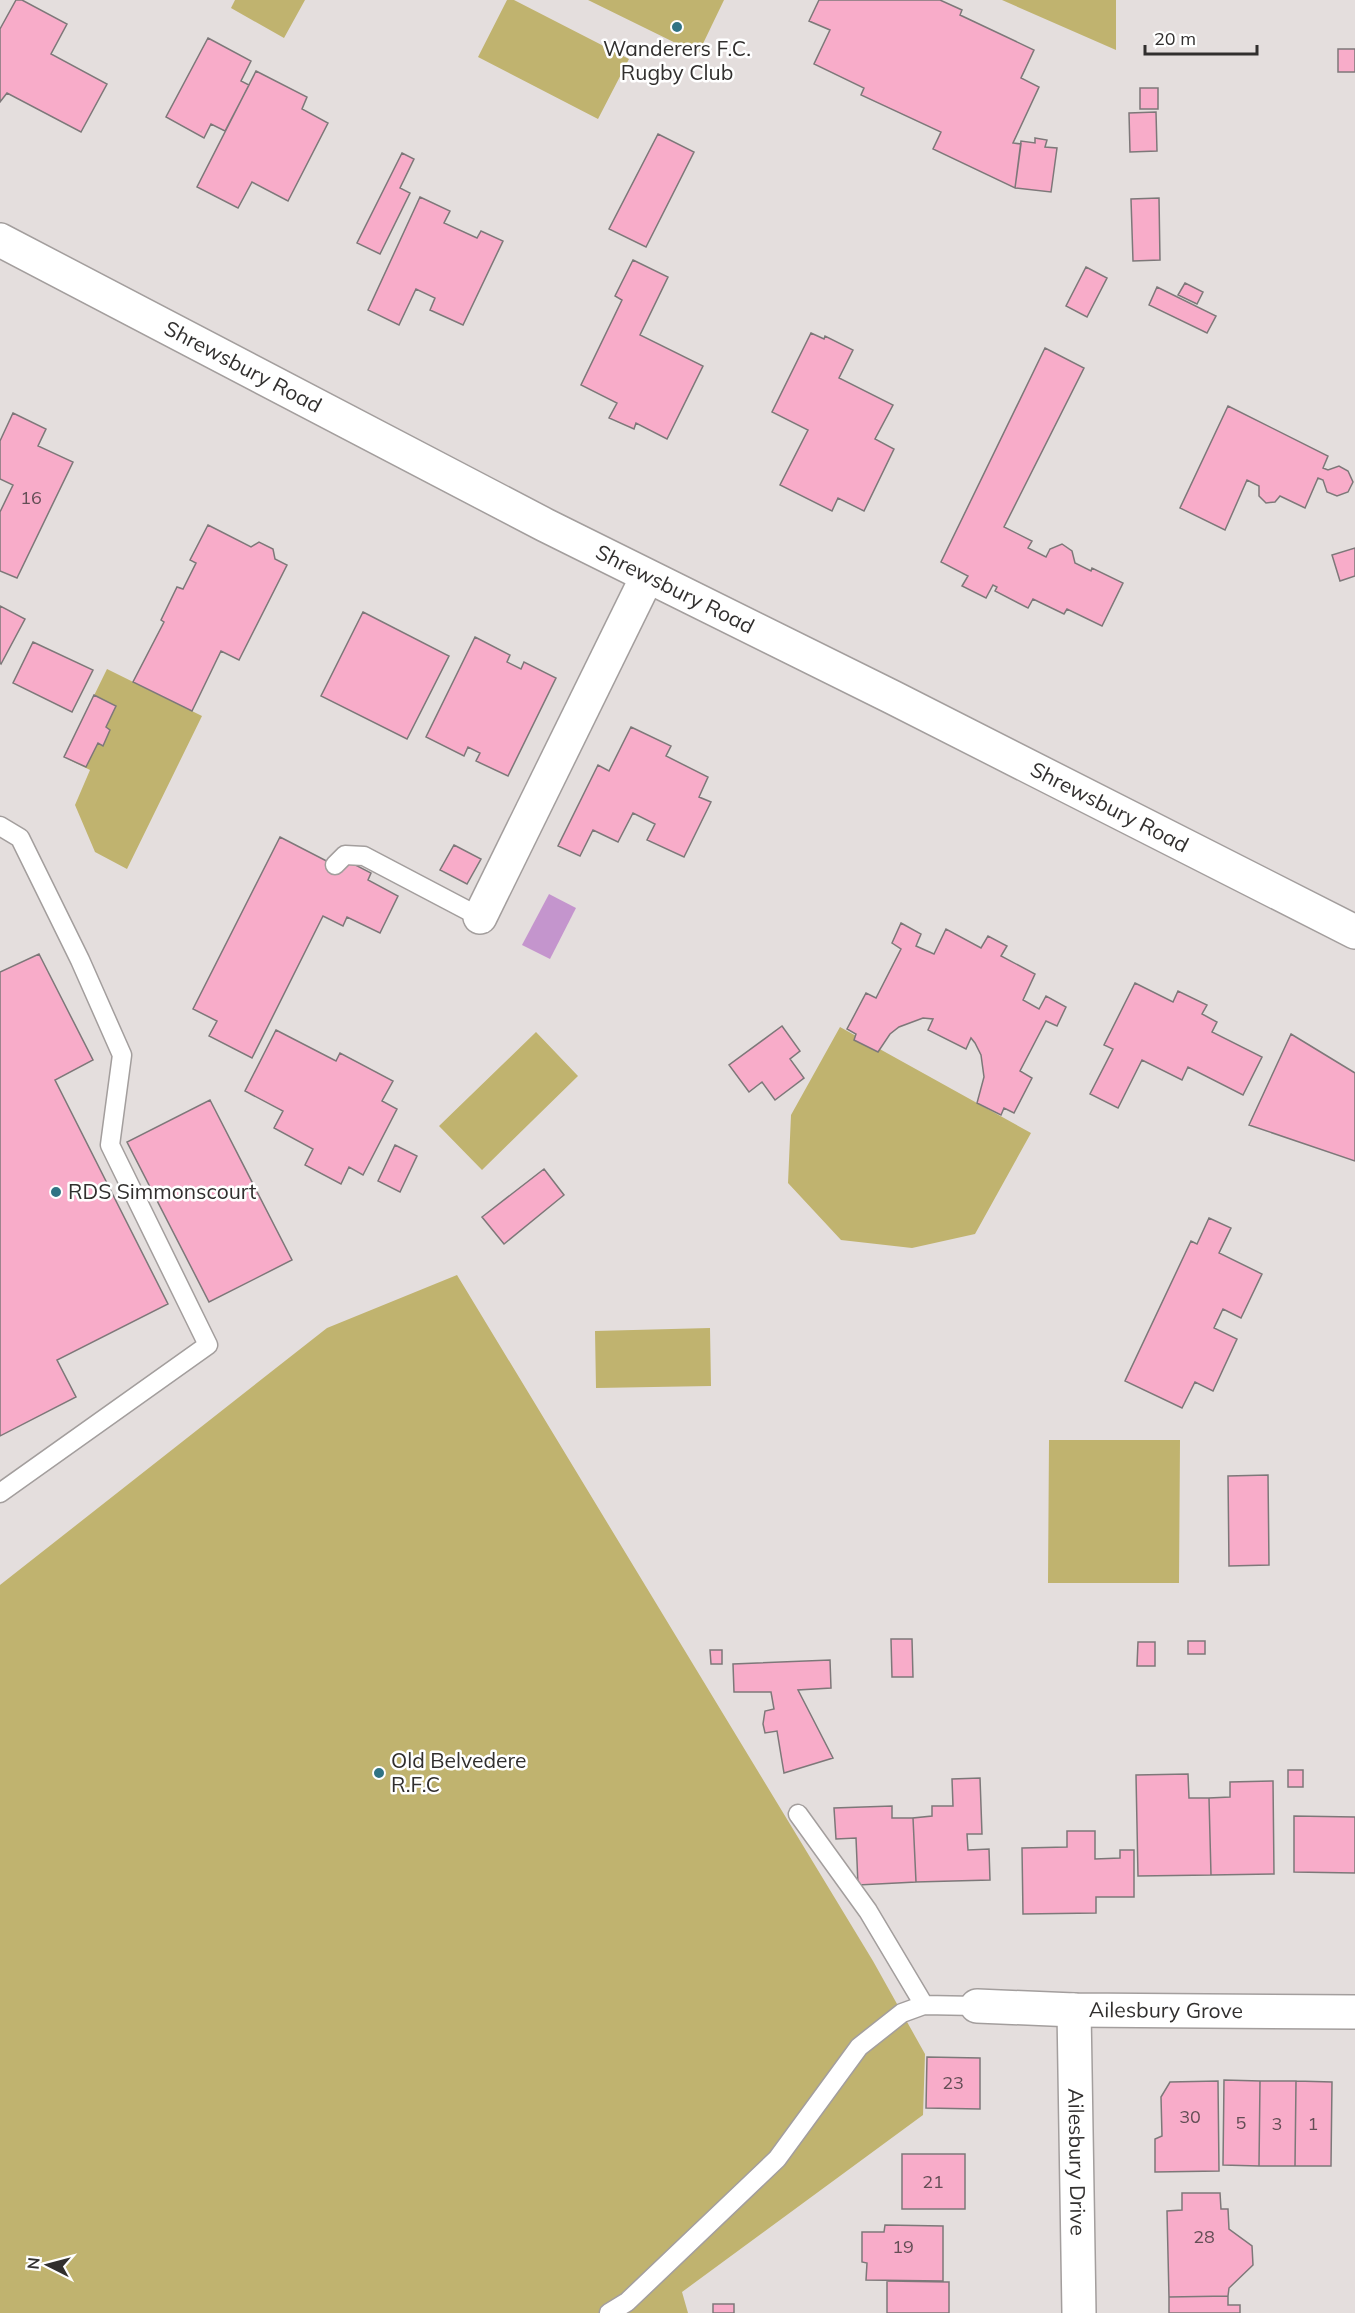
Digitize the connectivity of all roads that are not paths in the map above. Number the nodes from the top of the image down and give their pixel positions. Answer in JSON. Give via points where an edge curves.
{"nodes":[{"id":1,"x":0,"y":240,"type":"edge"},
{"id":2,"x":646,"y":577,"type":"junction"},
{"id":3,"x":0,"y":826,"type":"edge"},
{"id":4,"x":335,"y":865,"type":"dead end"},
{"id":5,"x":480,"y":917,"type":"joint"},
{"id":6,"x":1355,"y":932,"type":"edge"},
{"id":7,"x":0,"y":1493,"type":"edge"},
{"id":8,"x":798,"y":1814,"type":"dead end"},
{"id":9,"x":924,"y":2005,"type":"junction"},
{"id":10,"x":976,"y":2006,"type":"joint"},
{"id":11,"x":1074,"y":2010,"type":"junction"},
{"id":12,"x":1355,"y":2012,"type":"edge"},
{"id":13,"x":609,"y":2313,"type":"edge"},
{"id":14,"x":1079,"y":2313,"type":"edge"}],
"edges":[{"from":1,"to":2,"type":"street","name":"Shrewsbury Road"},
{"from":2,"to":5,"type":"street"},
{"from":2,"to":6,"type":"street","name":"Shrewsbury Road"},
{"from":3,"to":7,"type":"lane","via":[[20,838],[122,1055],[110,1145],[208,1345]]},
{"from":4,"to":5,"type":"lane","via":[[345,855],[364,856]]},
{"from":8,"to":9,"type":"lane","via":[[868,1911]]},
{"from":9,"to":10,"type":"lane"},
{"from":9,"to":13,"type":"lane","via":[[902,2013],[860,2047],[777,2159],[627,2302]]},
{"from":10,"to":11,"type":"street","name":"Ailesbury Grove"},
{"from":11,"to":12,"type":"street","name":"Ailesbury Grove"},
{"from":11,"to":14,"type":"street","name":"Ailesbury Drive"}]}
